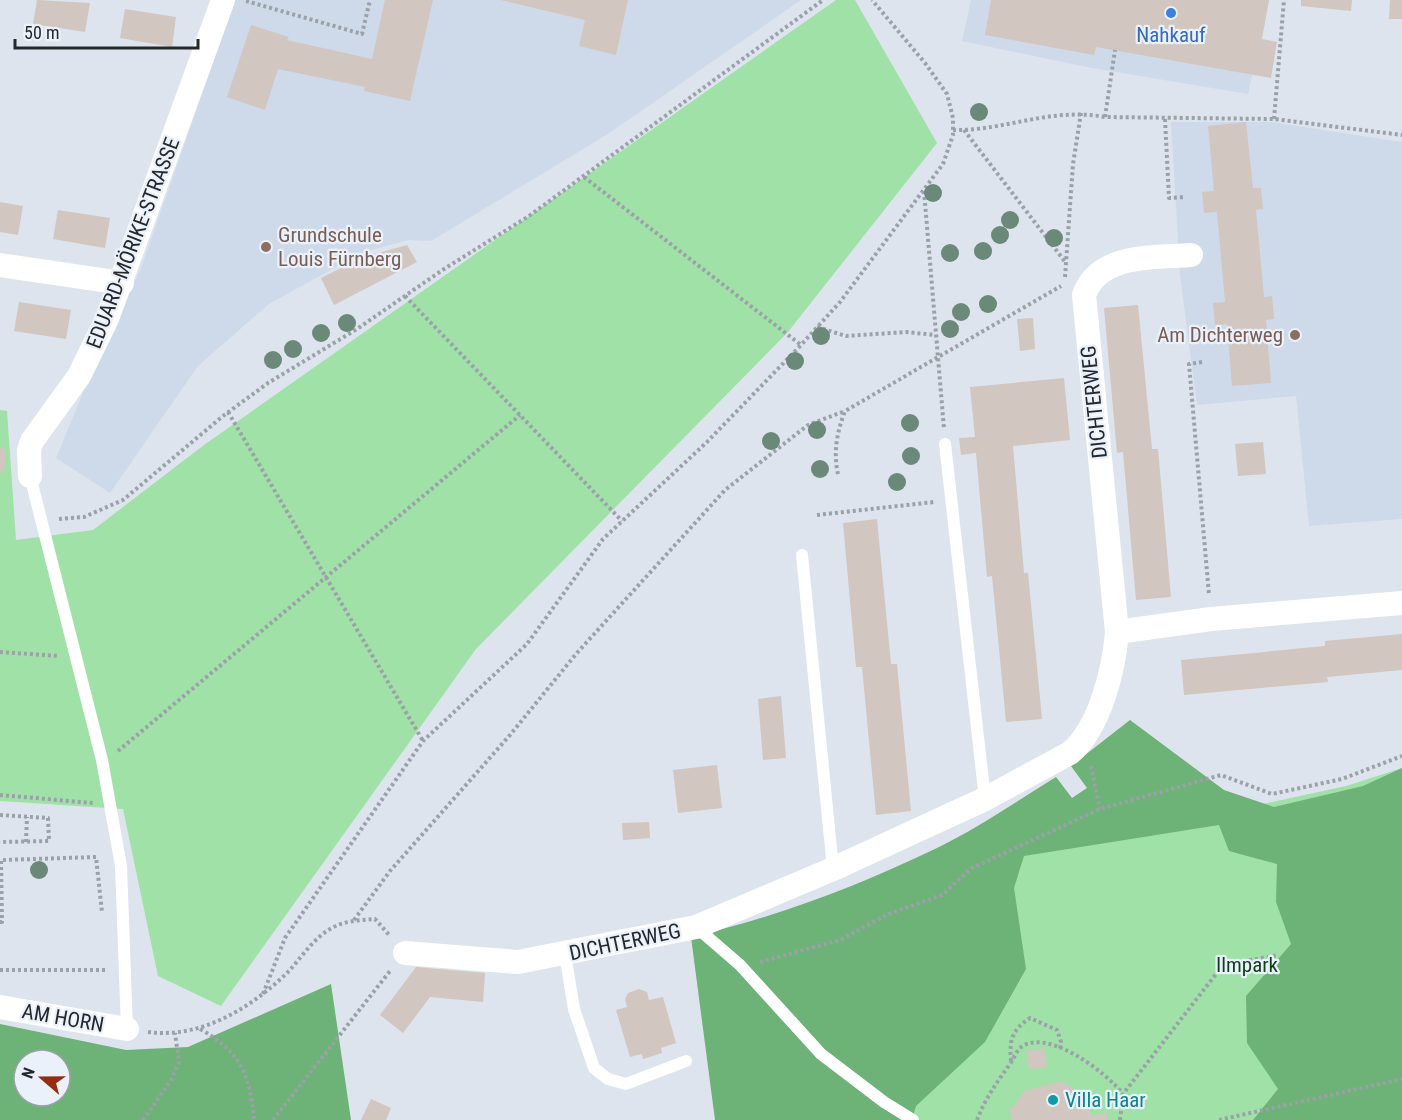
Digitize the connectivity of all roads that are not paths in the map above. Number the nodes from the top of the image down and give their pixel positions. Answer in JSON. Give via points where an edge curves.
{"nodes":[{"id":1,"x":223,"y":0,"type":"edge"},
{"id":2,"x":1191,"y":255,"type":"dead end"},
{"id":3,"x":0,"y":265,"type":"edge"},
{"id":4,"x":122,"y":283,"type":"junction"},
{"id":5,"x":945,"y":444,"type":"road end"},
{"id":6,"x":30,"y":476,"type":"joint"},
{"id":7,"x":802,"y":555,"type":"dead end"},
{"id":8,"x":1402,"y":603,"type":"edge"},
{"id":9,"x":1117,"y":632,"type":"junction"},
{"id":10,"x":985,"y":799,"type":"junction"},
{"id":11,"x":833,"y":869,"type":"junction"},
{"id":12,"x":696,"y":927,"type":"junction"},
{"id":13,"x":405,"y":953,"type":"road end"},
{"id":14,"x":565,"y":954,"type":"junction"},
{"id":15,"x":0,"y":1007,"type":"edge"},
{"id":16,"x":127,"y":1029,"type":"joint"},
{"id":17,"x":686,"y":1060,"type":"dead end"},
{"id":18,"x":913,"y":1120,"type":"edge"}],
"edges":[{"from":1,"to":4,"type":"street","name":"EDUARD-MÖRIKE-STRASSE"},
{"from":2,"to":9,"type":"street","name":"DICHTERWEG","via":[[1109,265],[1090,279],[1084,295]]},
{"from":3,"to":4,"type":"street"},
{"from":4,"to":6,"type":"street","name":"EDUARD-MÖRIKE-STRASSE","via":[[79,376],[32,441]]},
{"from":5,"to":10,"type":"lane"},
{"from":6,"to":16,"type":"lane","via":[[102,760],[123,890]]},
{"from":7,"to":11,"type":"lane"},
{"from":8,"to":9,"type":"street","via":[[1211,619]]},
{"from":9,"to":10,"type":"street","name":"DICHTERWEG","via":[[1102,703],[1079,746]]},
{"from":10,"to":11,"type":"street","name":"DICHTERWEG"},
{"from":11,"to":12,"type":"street","name":"DICHTERWEG"},
{"from":12,"to":14,"type":"street","name":"DICHTERWEG"},
{"from":12,"to":18,"type":"lane","via":[[740,965],[821,1054]]},
{"from":13,"to":14,"type":"street","name":"DICHTERWEG","via":[[518,962]]},
{"from":14,"to":17,"type":"lane","via":[[574,1009],[594,1068],[608,1079],[626,1084]]},
{"from":15,"to":16,"type":"street","name":"AM HORN"}]}
